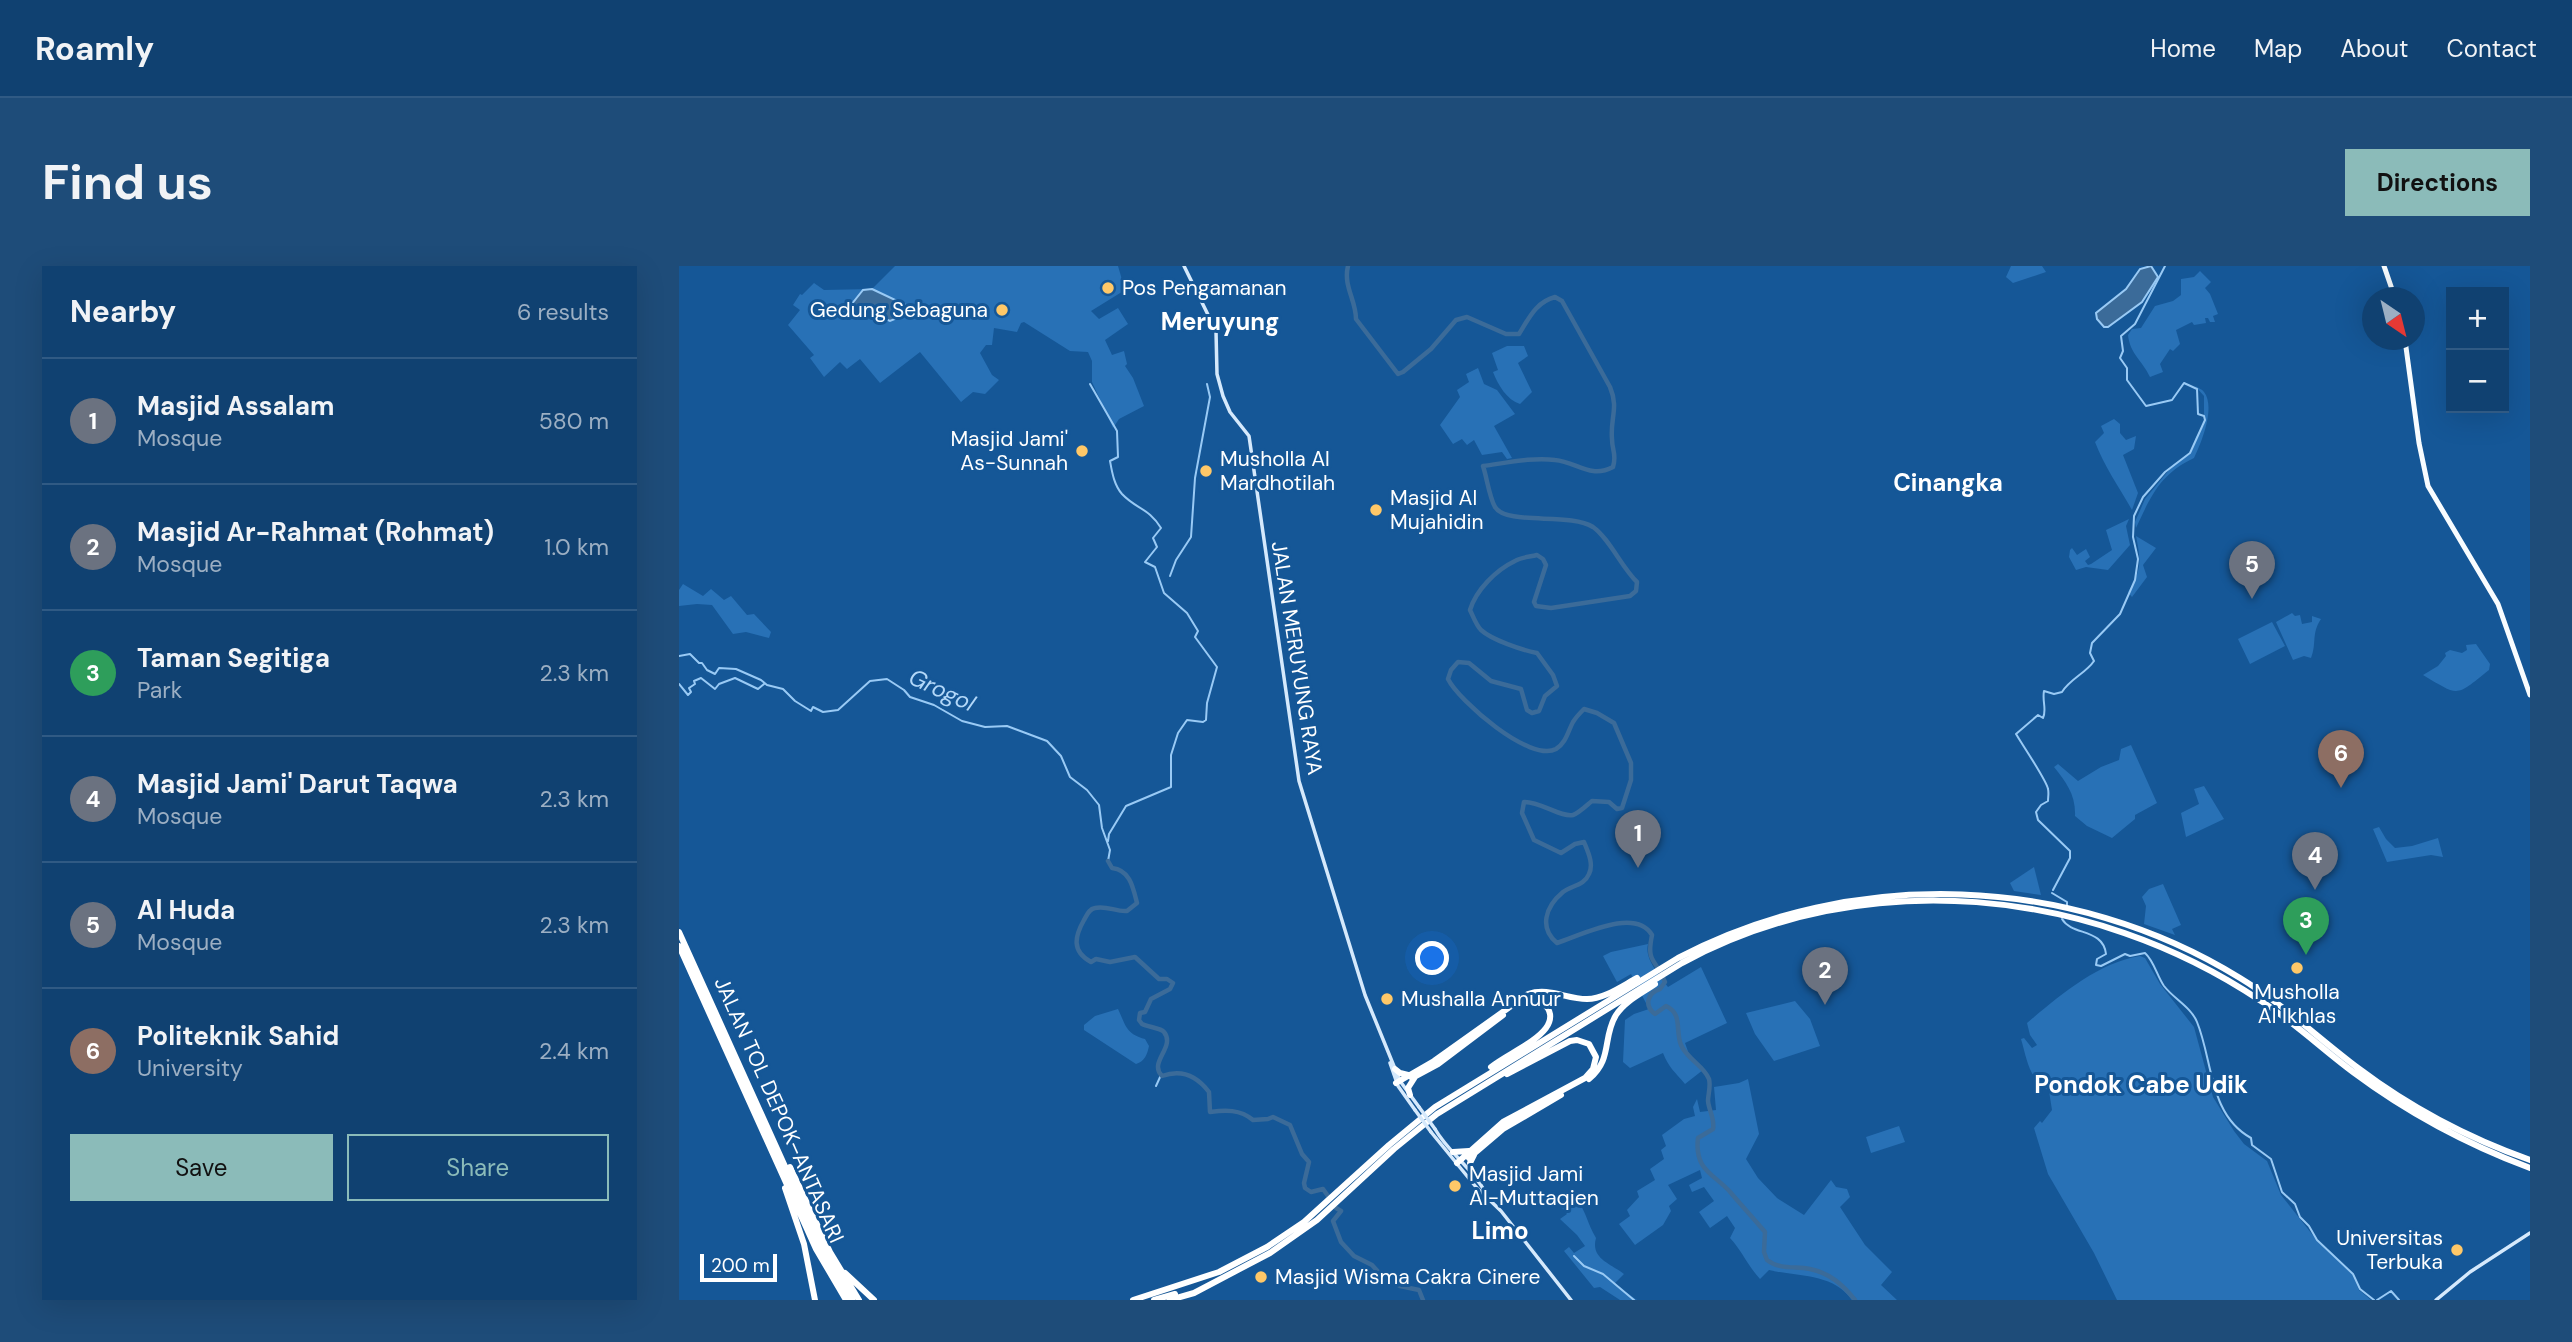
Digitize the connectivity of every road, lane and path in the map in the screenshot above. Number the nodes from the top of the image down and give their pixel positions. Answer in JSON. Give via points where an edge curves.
{"nodes":[{"id":1,"x":1184,"y":266,"type":"edge"},
{"id":2,"x":2383,"y":266,"type":"edge"},
{"id":3,"x":2390,"y":287,"type":"edge"},
{"id":4,"x":2407,"y":350,"type":"edge"},
{"id":5,"x":2481,"y":571,"type":"junction"},
{"id":6,"x":2530,"y":687,"type":"edge"},
{"id":7,"x":2530,"y":695,"type":"edge"},
{"id":8,"x":2051,"y":908,"type":"junction"},
{"id":9,"x":679,"y":932,"type":"edge"},
{"id":10,"x":679,"y":946,"type":"edge"},
{"id":11,"x":1681,"y":960,"type":"junction"},
{"id":12,"x":1631,"y":990,"type":"junction"},
{"id":13,"x":1581,"y":1021,"type":"junction"},
{"id":14,"x":1389,"y":1058,"type":"junction"},
{"id":15,"x":1395,"y":1069,"type":"junction"},
{"id":16,"x":1415,"y":1074,"type":"junction"},
{"id":17,"x":1399,"y":1084,"type":"junction"},
{"id":18,"x":1468,"y":1085,"type":"junction"},
{"id":19,"x":1411,"y":1096,"type":"junction"},
{"id":20,"x":1457,"y":1100,"type":"junction"},
{"id":21,"x":1417,"y":1108,"type":"junction"},
{"id":22,"x":1433,"y":1131,"type":"junction"},
{"id":23,"x":769,"y":1138,"type":"junction"},
{"id":24,"x":1453,"y":1152,"type":"junction"},
{"id":25,"x":1473,"y":1152,"type":"junction"},
{"id":26,"x":2530,"y":1160,"type":"edge"},
{"id":27,"x":1460,"y":1163,"type":"junction"},
{"id":28,"x":2530,"y":1168,"type":"edge"},
{"id":29,"x":1473,"y":1173,"type":"junction"},
{"id":30,"x":1487,"y":1195,"type":"junction"},
{"id":31,"x":2530,"y":1233,"type":"edge"},
{"id":32,"x":830,"y":1252,"type":"junction"},
{"id":33,"x":1226,"y":1276,"type":"junction"},
{"id":34,"x":844,"y":1298,"type":"edge"},
{"id":35,"x":815,"y":1300,"type":"edge"},
{"id":36,"x":852,"y":1300,"type":"edge"},
{"id":37,"x":859,"y":1300,"type":"edge"},
{"id":38,"x":874,"y":1300,"type":"edge"},
{"id":39,"x":1133,"y":1300,"type":"edge"},
{"id":40,"x":1154,"y":1300,"type":"edge"},
{"id":41,"x":1170,"y":1300,"type":"edge"},
{"id":42,"x":1571,"y":1300,"type":"edge"},
{"id":43,"x":2436,"y":1300,"type":"edge"}],
"edges":[{"from":1,"to":14,"type":"main road","name":"JALAN MERUYUNG RAYA","via":[[1216,331],[1217,374],[1223,396],[1249,436],[1299,781]]},
{"from":2,"to":3,"type":"highway"},
{"from":4,"to":5,"type":"highway","via":[[2425,471]]},
{"from":5,"to":6,"type":"highway","via":[[2500,603]]},
{"from":5,"to":7,"type":"highway","via":[[2501,611]]},
{"from":8,"to":11,"type":"highway","via":[[1946,900],[1857,906],[1769,926]]},
{"from":8,"to":11,"type":"highway","via":[[1948,894],[1857,899],[1763,921],[1689,952]]},
{"from":8,"to":26,"type":"highway","via":[[2096,915],[2217,965],[2266,995],[2357,1068],[2417,1108],[2465,1134]]},
{"from":8,"to":28,"type":"highway","via":[[2201,964],[2262,1001],[2413,1114]]},
{"from":9,"to":23,"type":"highway","name":"JALAN TOL DEPOK–ANTASARI"},
{"from":10,"to":23,"type":"highway","name":"JALAN TOL DEPOK–ANTASARI"},
{"from":11,"to":12,"type":"highway"},
{"from":11,"to":12,"type":"highway"},
{"from":12,"to":13,"type":"highway"},
{"from":12,"to":16,"type":"highway","via":[[1593,999],[1544,990],[1528,994]]},
{"from":12,"to":25,"type":"highway","via":[[1616,1014],[1604,1061],[1595,1074]]},
{"from":13,"to":18,"type":"highway"},
{"from":13,"to":20,"type":"highway"},
{"from":14,"to":15,"type":"main road","name":"JALAN MERUYUNG RAYA"},
{"from":14,"to":17,"type":"main road","name":"JALAN MERUYUNG RAYA"},
{"from":15,"to":16,"type":"highway"},
{"from":15,"to":17,"type":"main road","name":"JALAN MERUYUNG RAYA"},
{"from":16,"to":17,"type":"highway"},
{"from":16,"to":18,"type":"highway","via":[[1474,1038],[1515,1005],[1530,999],[1542,1003],[1549,1015],[1546,1028]]},
{"from":16,"to":19,"type":"highway"},
{"from":17,"to":19,"type":"main road","name":"JALAN MERUYUNG RAYA"},
{"from":17,"to":21,"type":"main road","name":"JALAN MERUYUNG RAYA"},
{"from":18,"to":39,"type":"highway","via":[[1415,1123],[1304,1222],[1267,1247],[1219,1272]]},
{"from":19,"to":21,"type":"main road","name":"JALAN MERUYUNG RAYA"},
{"from":20,"to":25,"type":"highway","via":[[1562,1044],[1577,1040],[1595,1052],[1595,1064],[1585,1078],[1503,1122]]},
{"from":20,"to":33,"type":"highway","via":[[1409,1136],[1295,1237]]},
{"from":21,"to":22,"type":"main road","name":"JALAN MERUYUNG RAYA","bridge":true},
{"from":22,"to":24,"type":"main road","name":"JALAN MERUYUNG RAYA"},
{"from":22,"to":27,"type":"main road","name":"JALAN MERUYUNG RAYA"},
{"from":23,"to":32,"type":"highway","via":[[796,1178]]},
{"from":23,"to":34,"type":"highway","name":"JALAN TOL DEPOK–ANTASARI","via":[[816,1249]]},
{"from":23,"to":35,"type":"highway","via":[[798,1224]]},
{"from":23,"to":36,"type":"highway","name":"JALAN TOL DEPOK–ANTASARI"},
{"from":24,"to":25,"type":"highway"},
{"from":24,"to":27,"type":"main road","name":"JALAN MERUYUNG RAYA"},
{"from":25,"to":27,"type":"highway"},
{"from":25,"to":29,"type":"highway"},
{"from":27,"to":29,"type":"main road","name":"JALAN MERUYUNG RAYA"},
{"from":27,"to":30,"type":"main road","name":"JALAN MERUYUNG RAYA"},
{"from":29,"to":30,"type":"main road","name":"JALAN MERUYUNG RAYA"},
{"from":30,"to":42,"type":"main road","name":"JALAN MERUYUNG RAYA"},
{"from":31,"to":43,"type":"main road"},
{"from":32,"to":37,"type":"highway"},
{"from":32,"to":38,"type":"highway"},
{"from":33,"to":40,"type":"highway"},
{"from":33,"to":41,"type":"highway"}]}
